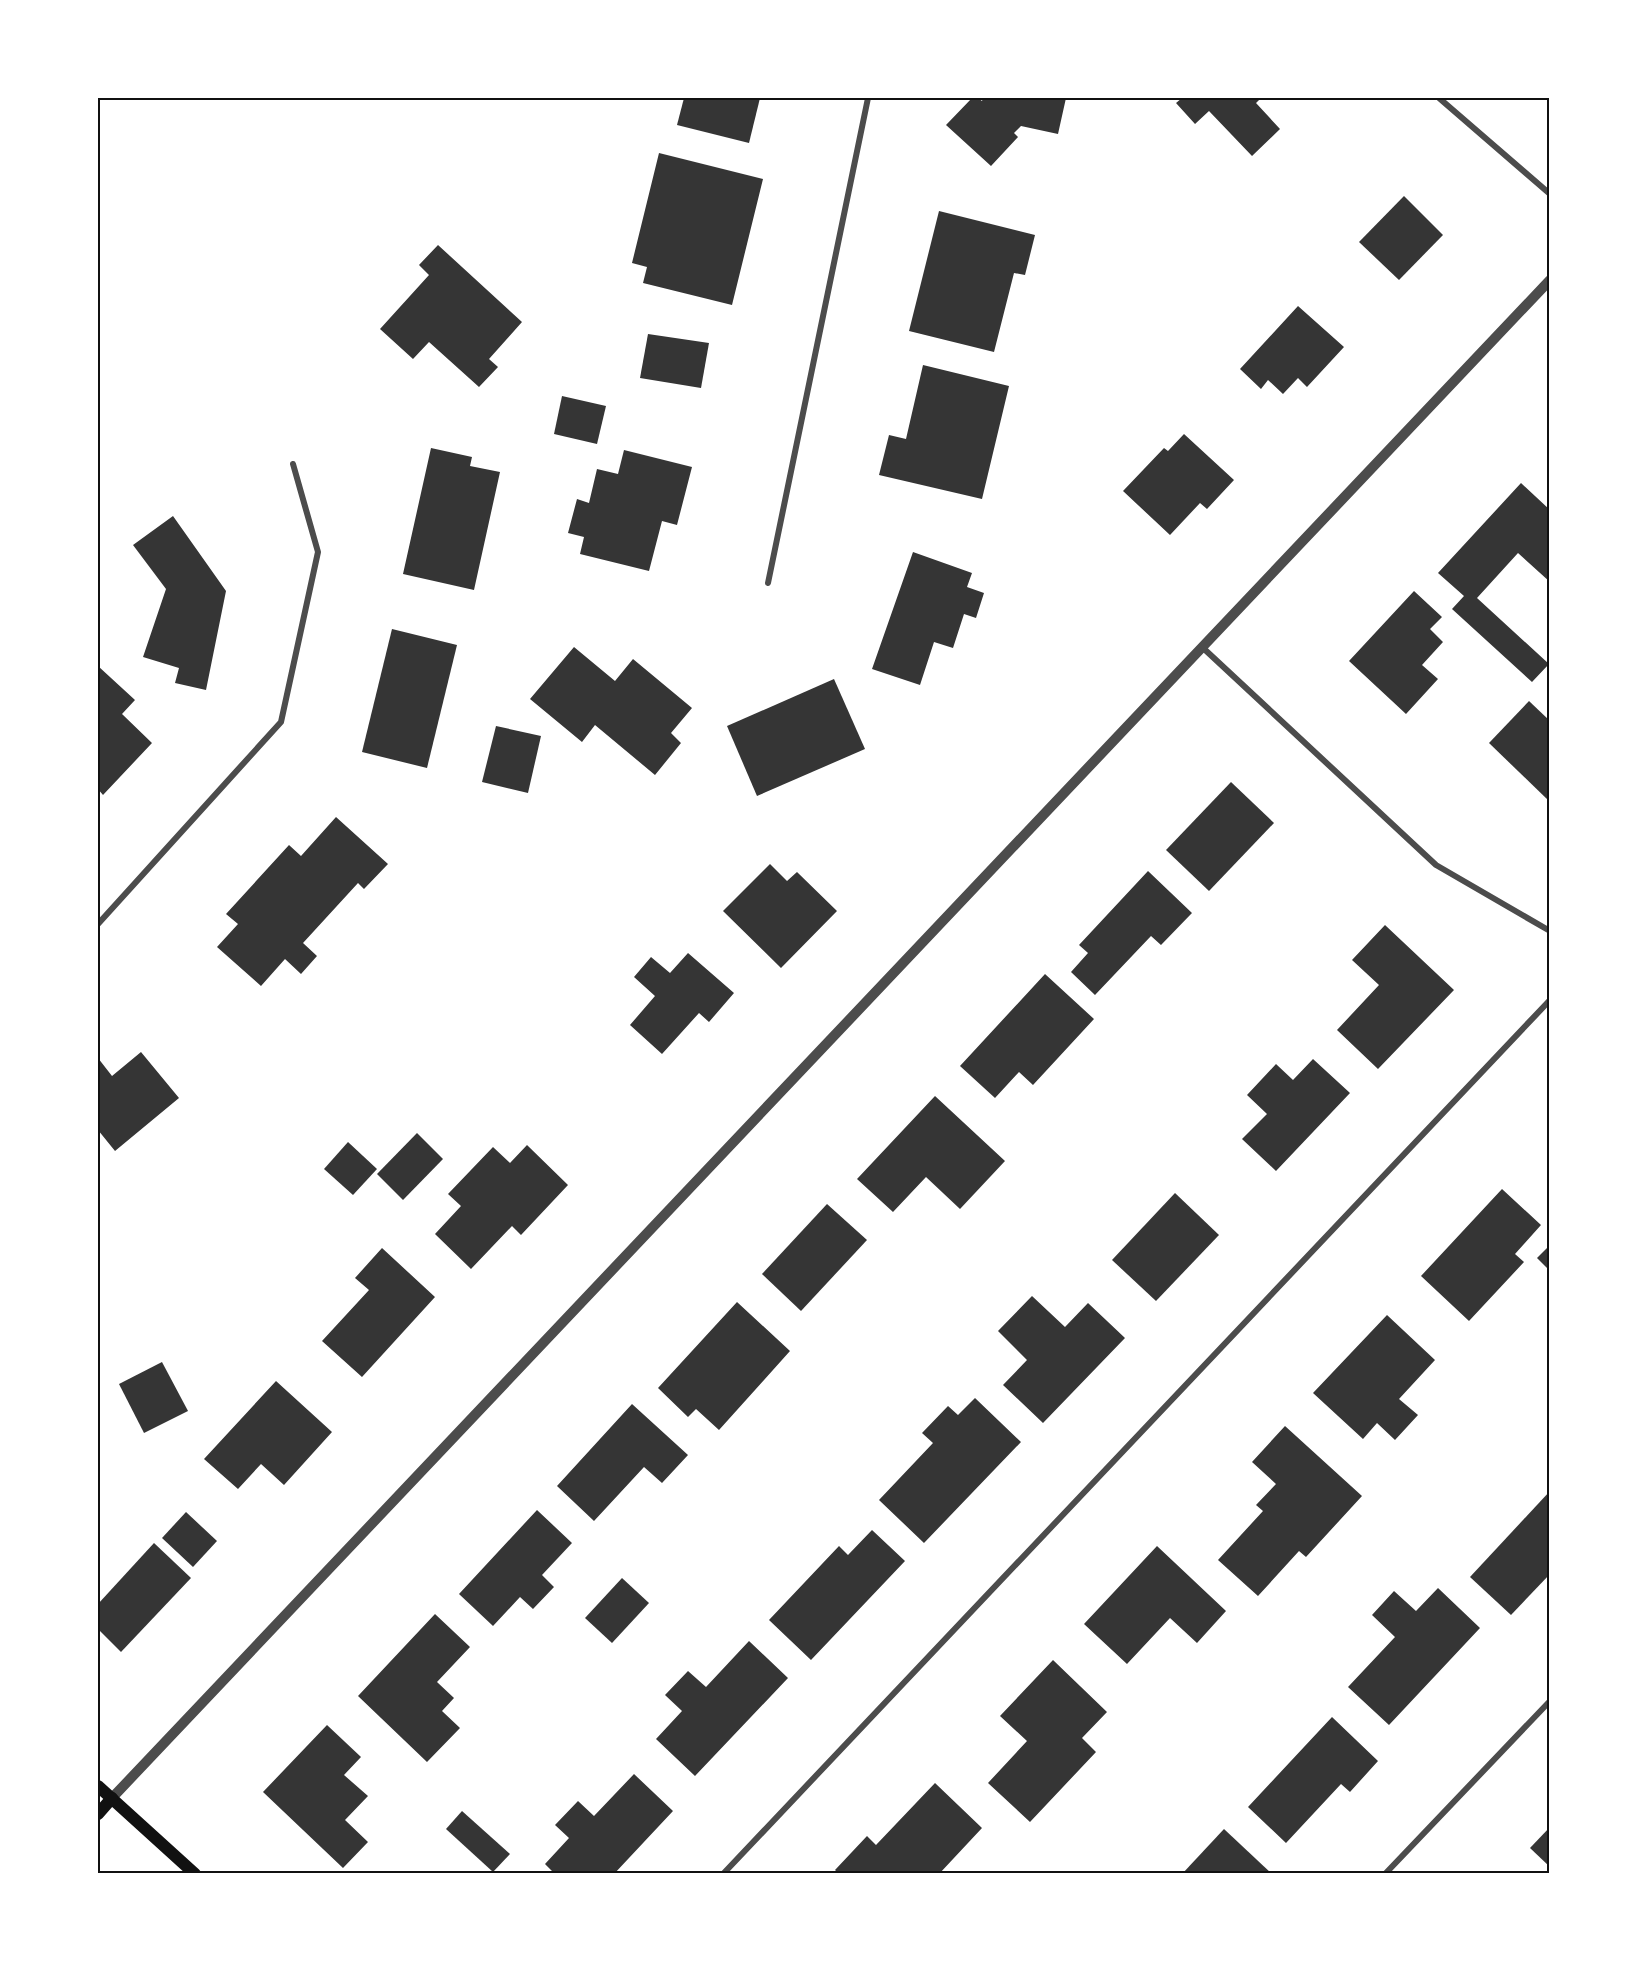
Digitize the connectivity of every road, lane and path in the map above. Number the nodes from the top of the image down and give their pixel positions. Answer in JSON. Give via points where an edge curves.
{"nodes":[{"id":1,"x":868,"y":98,"type":"edge"},
{"id":2,"x":1439,"y":98,"type":"edge"},
{"id":3,"x":1550,"y":194,"type":"edge"},
{"id":4,"x":1550,"y":280,"type":"edge"},
{"id":5,"x":293,"y":464,"type":"dead end"},
{"id":6,"x":768,"y":583,"type":"dead end"},
{"id":7,"x":1202,"y":647,"type":"junction"},
{"id":8,"x":98,"y":924,"type":"edge"},
{"id":9,"x":1550,"y":931,"type":"edge"},
{"id":10,"x":1550,"y":1000,"type":"edge"},
{"id":11,"x":1550,"y":1701,"type":"edge"},
{"id":12,"x":98,"y":1786,"type":"edge"},
{"id":13,"x":112,"y":1798,"type":"junction"},
{"id":14,"x":98,"y":1814,"type":"edge"},
{"id":15,"x":195,"y":1874,"type":"edge"},
{"id":16,"x":723,"y":1874,"type":"edge"},
{"id":17,"x":1385,"y":1874,"type":"edge"}],
"edges":[{"from":1,"to":6,"type":"street"},
{"from":2,"to":3,"type":"street"},
{"from":4,"to":7,"type":"street"},
{"from":5,"to":8,"type":"street","via":[[318,552],[281,722]]},
{"from":7,"to":9,"type":"street","via":[[1436,865]]},
{"from":7,"to":13,"type":"street"},
{"from":10,"to":16,"type":"street"},
{"from":11,"to":17,"type":"street"},
{"from":12,"to":13,"type":"main road"},
{"from":13,"to":14,"type":"main road"},
{"from":13,"to":15,"type":"main road"}]}
